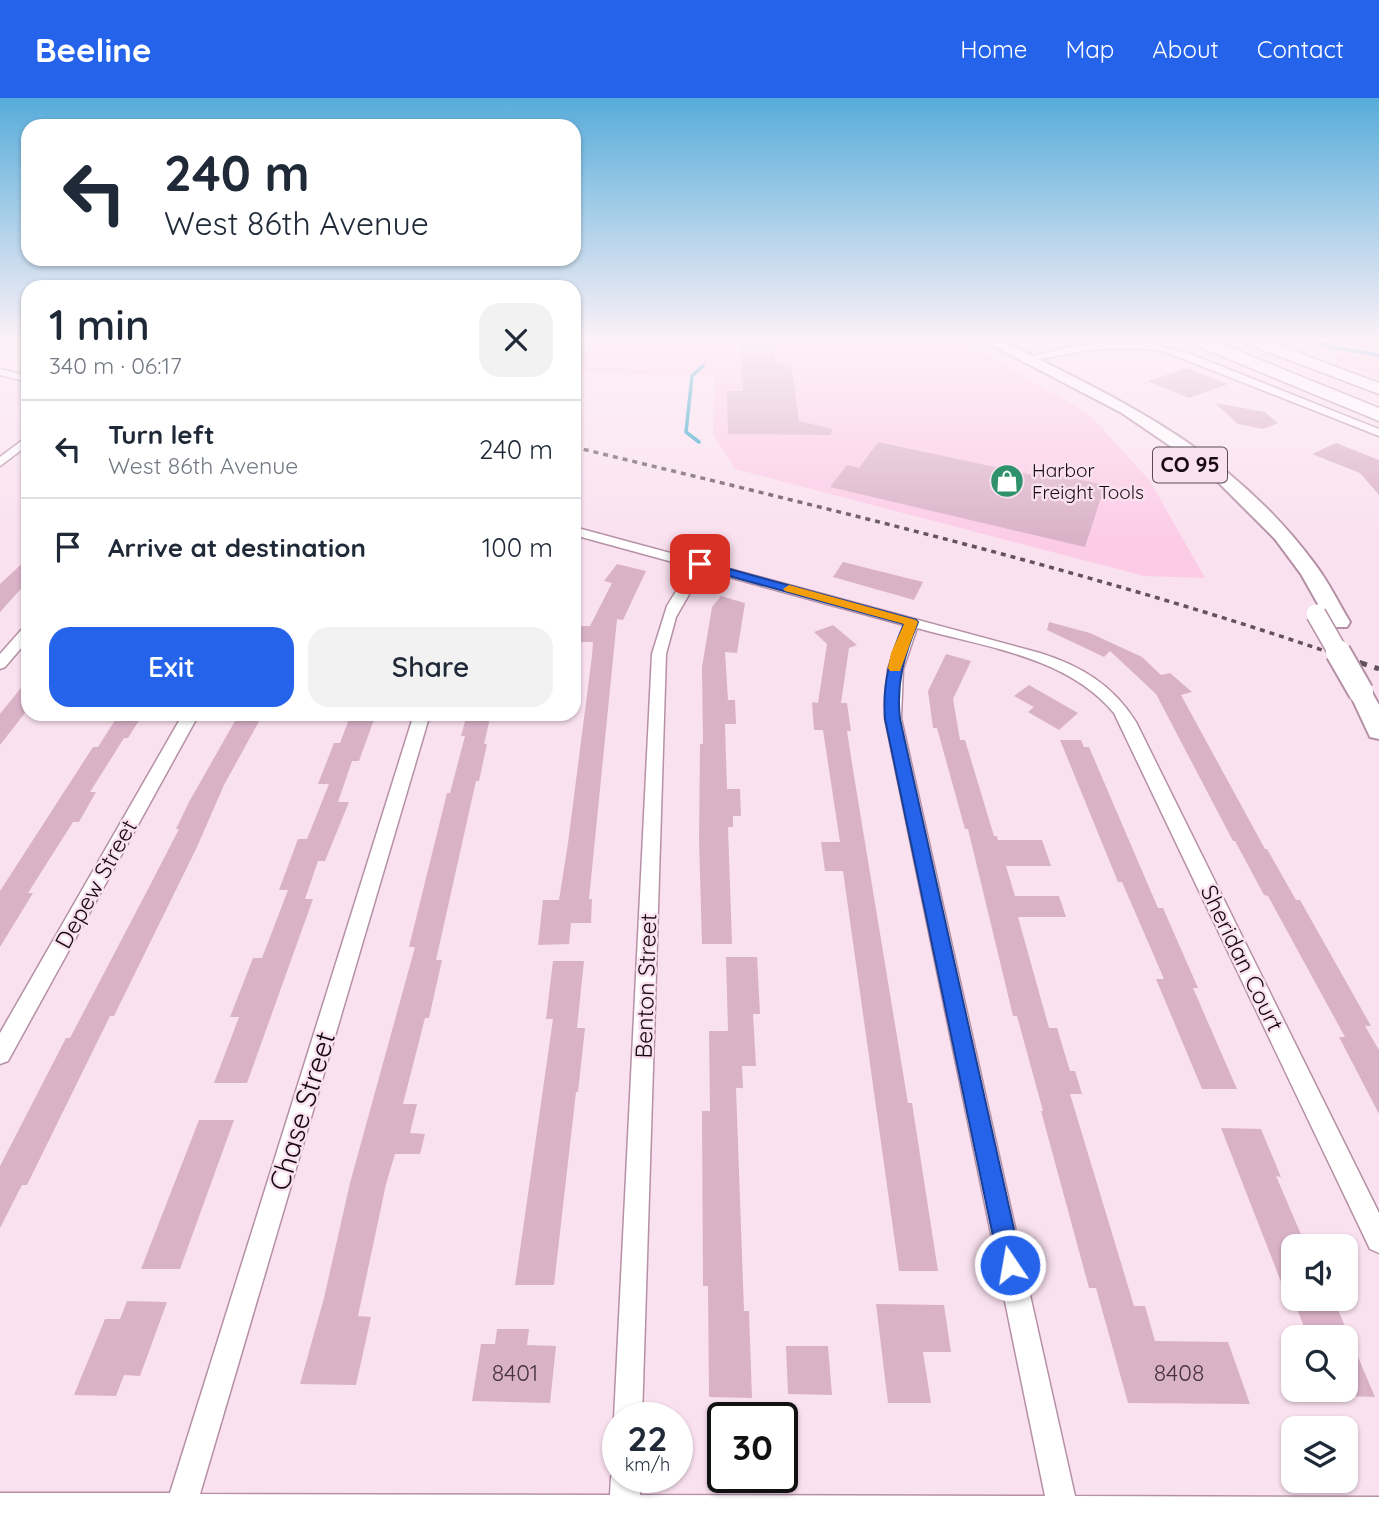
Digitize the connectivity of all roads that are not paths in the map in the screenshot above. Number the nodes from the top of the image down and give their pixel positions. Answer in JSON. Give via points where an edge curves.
{"nodes":[{"id":1,"x":1096,"y":406,"type":"edge"},
{"id":2,"x":1118,"y":406,"type":"edge"},
{"id":3,"x":1312,"y":406,"type":"edge"},
{"id":4,"x":1357,"y":406,"type":"edge"},
{"id":5,"x":1379,"y":415,"type":"edge"},
{"id":6,"x":1379,"y":433,"type":"edge"},
{"id":7,"x":21,"y":445,"type":"edge"},
{"id":8,"x":0,"y":463,"type":"edge"},
{"id":9,"x":581,"y":533,"type":"edge"},
{"id":10,"x":700,"y":564,"type":"junction"},
{"id":11,"x":912,"y":622,"type":"junction"},
{"id":12,"x":21,"y":639,"type":"edge"},
{"id":13,"x":0,"y":664,"type":"edge"},
{"id":14,"x":1370,"y":690,"type":"edge"},
{"id":15,"x":187,"y":721,"type":"edge"},
{"id":16,"x":420,"y":721,"type":"edge"},
{"id":17,"x":1379,"y":731,"type":"edge"},
{"id":18,"x":0,"y":1054,"type":"edge"},
{"id":19,"x":1379,"y":1240,"type":"edge"},
{"id":20,"x":629,"y":1402,"type":"edge"},
{"id":21,"x":625,"y":1493,"type":"edge"},
{"id":22,"x":0,"y":1508,"type":"edge"},
{"id":23,"x":180,"y":1511,"type":"edge"},
{"id":24,"x":624,"y":1512,"type":"edge"},
{"id":25,"x":1379,"y":1512,"type":"edge"},
{"id":26,"x":1064,"y":1513,"type":"edge"}],
"edges":[{"from":1,"to":14,"type":"main road","number":"CO 95","bridge":true,"via":[[1208,479],[1265,537]]},
{"from":2,"to":14,"type":"main road","number":"CO 95","via":[[1222,475],[1264,514],[1309,570]]},
{"from":3,"to":6,"type":"street"},
{"from":4,"to":5,"type":"highway"},
{"from":7,"to":8,"type":"street"},
{"from":9,"to":10,"type":"street"},
{"from":10,"to":11,"type":"street"},
{"from":10,"to":20,"type":"street","name":"Benton Street","via":[[671,607],[659,654]]},
{"from":11,"to":19,"type":"street","name":"Sheridan Court","via":[[1054,662],[1095,682],[1112,698],[1128,722]]},
{"from":11,"to":26,"type":"street","via":[[894,672],[892,719]]},
{"from":12,"to":13,"type":"street"},
{"from":14,"to":17,"type":"main road","number":"CO 95"},
{"from":15,"to":18,"type":"street","name":"Depew Street"},
{"from":16,"to":23,"type":"street","name":"Chase Street"},
{"from":21,"to":24,"type":"street"},
{"from":22,"to":23,"type":"street"},
{"from":23,"to":24,"type":"street"},
{"from":24,"to":26,"type":"street"},
{"from":25,"to":26,"type":"street"}]}
